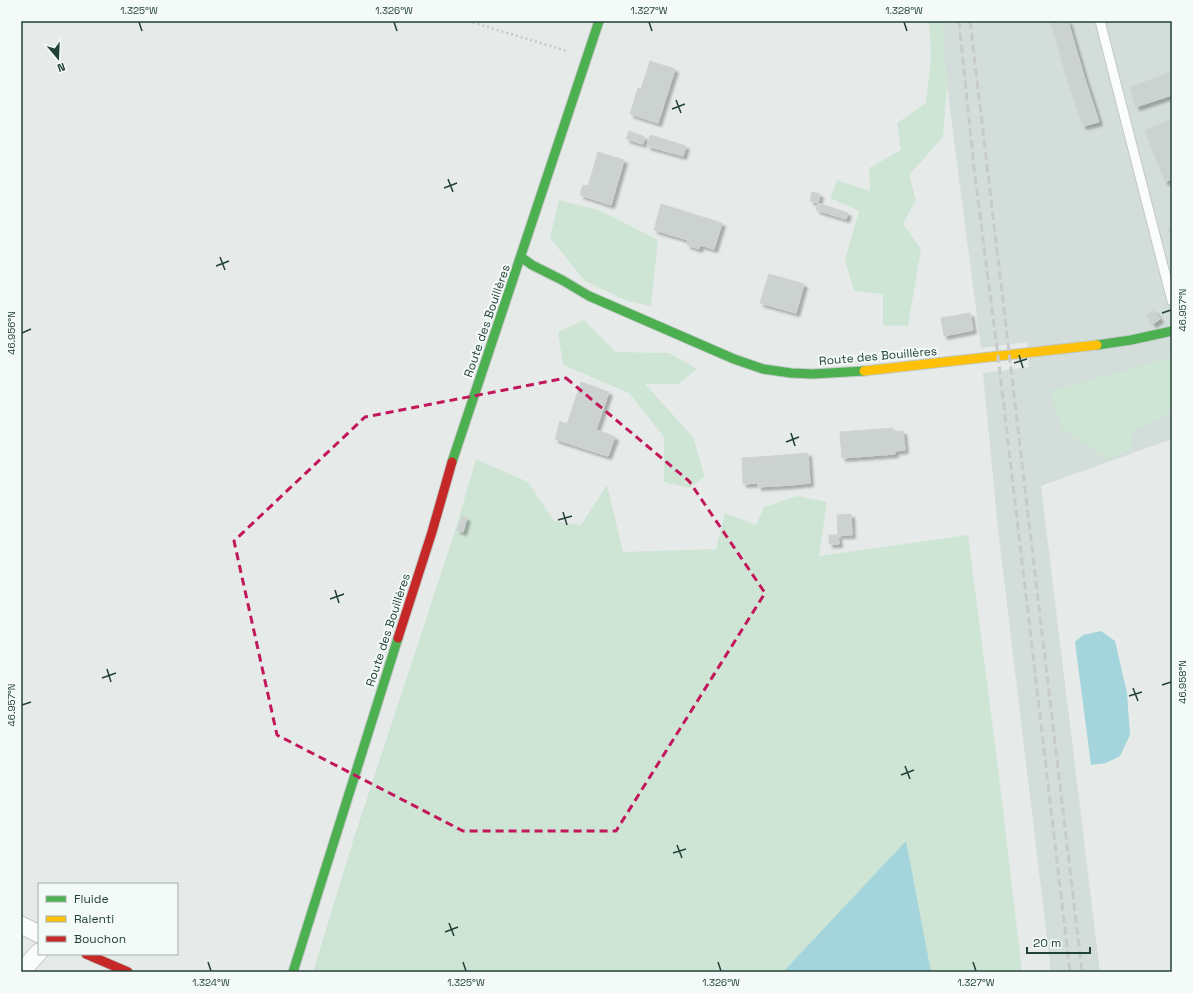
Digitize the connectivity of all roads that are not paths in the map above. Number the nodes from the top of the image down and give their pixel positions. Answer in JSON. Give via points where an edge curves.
{"nodes":[{"id":1,"x":599,"y":21,"type":"edge"},
{"id":2,"x":1100,"y":21,"type":"edge"},
{"id":3,"x":521,"y":257,"type":"junction"},
{"id":4,"x":1172,"y":301,"type":"edge"},
{"id":5,"x":1172,"y":331,"type":"edge"},
{"id":6,"x":21,"y":925,"type":"edge"},
{"id":7,"x":38,"y":934,"type":"edge"},
{"id":8,"x":38,"y":953,"type":"edge"},
{"id":9,"x":88,"y":955,"type":"edge"},
{"id":10,"x":21,"y":972,"type":"edge"},
{"id":11,"x":128,"y":972,"type":"edge"},
{"id":12,"x":293,"y":972,"type":"edge"}],
"edges":[{"from":1,"to":3,"type":"street"},
{"from":2,"to":4,"type":"lane"},
{"from":3,"to":5,"type":"street","name":"Route des Bouillères","via":[[589,296],[726,356],[762,369],[791,373],[842,373],[1084,347]]},
{"from":3,"to":12,"type":"street","name":"Route des Bouillères","via":[[457,445]]},
{"from":6,"to":7,"type":"street"},
{"from":8,"to":10,"type":"street"},
{"from":9,"to":11,"type":"street"}]}
